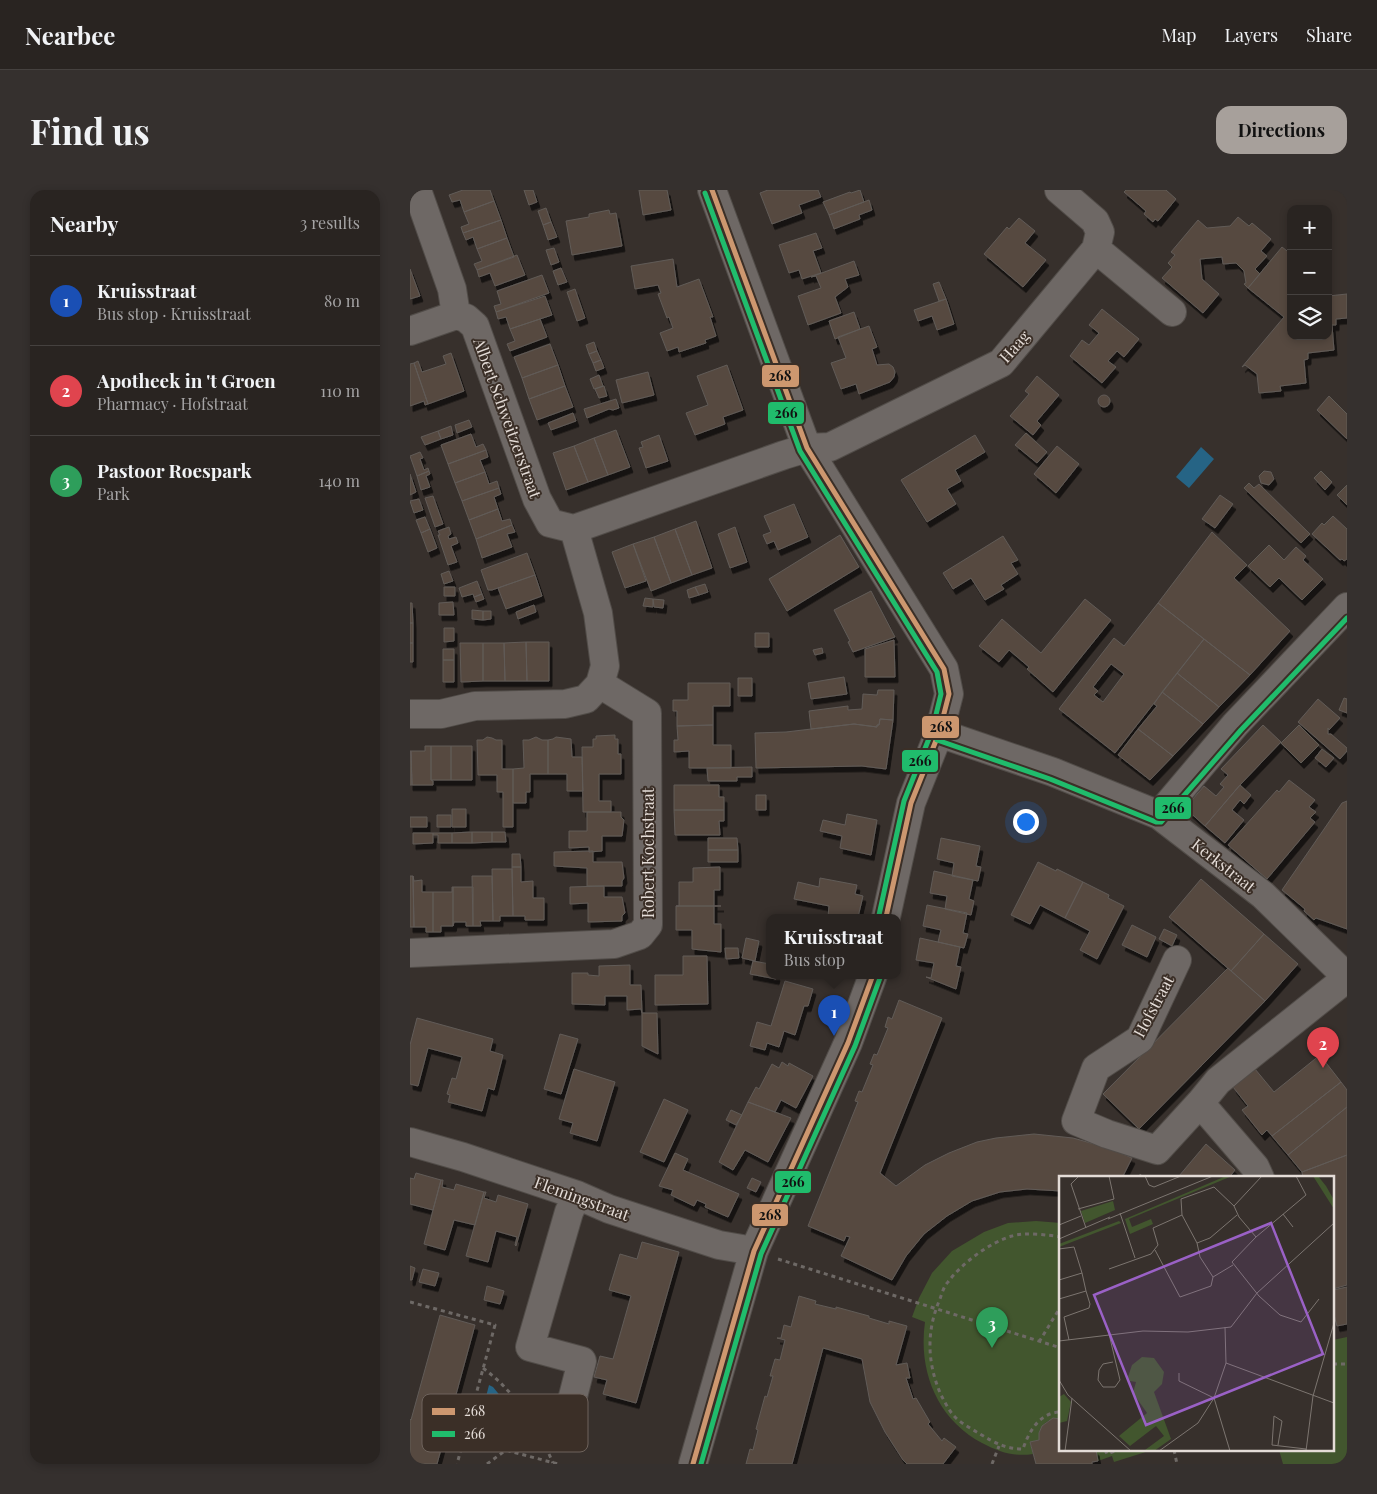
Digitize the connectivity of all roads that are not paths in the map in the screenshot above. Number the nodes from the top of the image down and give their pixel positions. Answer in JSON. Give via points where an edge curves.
{"nodes":[{"id":1,"x":417,"y":190,"type":"edge"},
{"id":2,"x":712,"y":190,"type":"edge"},
{"id":3,"x":1059,"y":190,"type":"edge"},
{"id":4,"x":1096,"y":248,"type":"junction"},
{"id":5,"x":1172,"y":312,"type":"dead end"},
{"id":6,"x":456,"y":315,"type":"junction"},
{"id":7,"x":410,"y":331,"type":"edge"},
{"id":8,"x":807,"y":448,"type":"junction"},
{"id":9,"x":574,"y":529,"type":"junction"},
{"id":10,"x":1347,"y":608,"type":"edge"},
{"id":11,"x":600,"y":684,"type":"junction"},
{"id":12,"x":410,"y":714,"type":"edge"},
{"id":13,"x":939,"y":733,"type":"junction"},
{"id":14,"x":1159,"y":815,"type":"junction"},
{"id":15,"x":887,"y":914,"type":"edge"},
{"id":16,"x":410,"y":953,"type":"edge"},
{"id":17,"x":1177,"y":960,"type":"dead end"},
{"id":18,"x":1347,"y":978,"type":"edge"},
{"id":19,"x":872,"y":979,"type":"edge"},
{"id":20,"x":1200,"y":1103,"type":"junction"},
{"id":21,"x":410,"y":1142,"type":"edge"},
{"id":22,"x":1259,"y":1176,"type":"edge"},
{"id":23,"x":578,"y":1195,"type":"junction"},
{"id":24,"x":754,"y":1251,"type":"junction"},
{"id":25,"x":568,"y":1394,"type":"edge"},
{"id":26,"x":693,"y":1464,"type":"edge"}],
"edges":[{"from":1,"to":6,"type":"street","via":[[452,289]]},
{"from":2,"to":8,"type":"street"},
{"from":3,"to":4,"type":"street","via":[[1094,221],[1100,232]]},
{"from":4,"to":5,"type":"street"},
{"from":4,"to":8,"type":"street","name":"Haag","via":[[1001,363],[830,447]]},
{"from":6,"to":7,"type":"street"},
{"from":6,"to":9,"type":"street","name":"Albert Schweitzerstraat","via":[[475,326],[537,499],[550,523]]},
{"from":8,"to":9,"type":"street"},
{"from":8,"to":13,"type":"street","via":[[944,669],[949,694]]},
{"from":9,"to":11,"type":"street","via":[[598,613],[604,666]]},
{"from":10,"to":14,"type":"street","via":[[1235,725]]},
{"from":11,"to":12,"type":"street","via":[[586,699],[565,704],[475,706],[441,714]]},
{"from":11,"to":16,"type":"street","name":"Robert Kochstraat","via":[[647,713],[648,924],[640,935],[614,944]]},
{"from":13,"to":14,"type":"street","name":"Kerkstraat","via":[[1053,772]]},
{"from":13,"to":15,"type":"street","via":[[911,803]]},
{"from":14,"to":18,"type":"street","name":"Kerkstraat","via":[[1263,895]]},
{"from":17,"to":20,"type":"street","name":"Hofstraat","via":[[1140,1039],[1096,1068],[1076,1121],[1157,1150]]},
{"from":18,"to":20,"type":"street","name":"Hofstraat","via":[[1218,1081]]},
{"from":19,"to":24,"type":"street","via":[[848,1043]]},
{"from":20,"to":22,"type":"street"},
{"from":21,"to":23,"type":"street","name":"Flemingstraat"},
{"from":23,"to":24,"type":"street","name":"Flemingstraat","via":[[608,1209],[719,1245]]},
{"from":23,"to":25,"type":"street","via":[[569,1212],[530,1347],[582,1361]]},
{"from":24,"to":26,"type":"street"}]}
